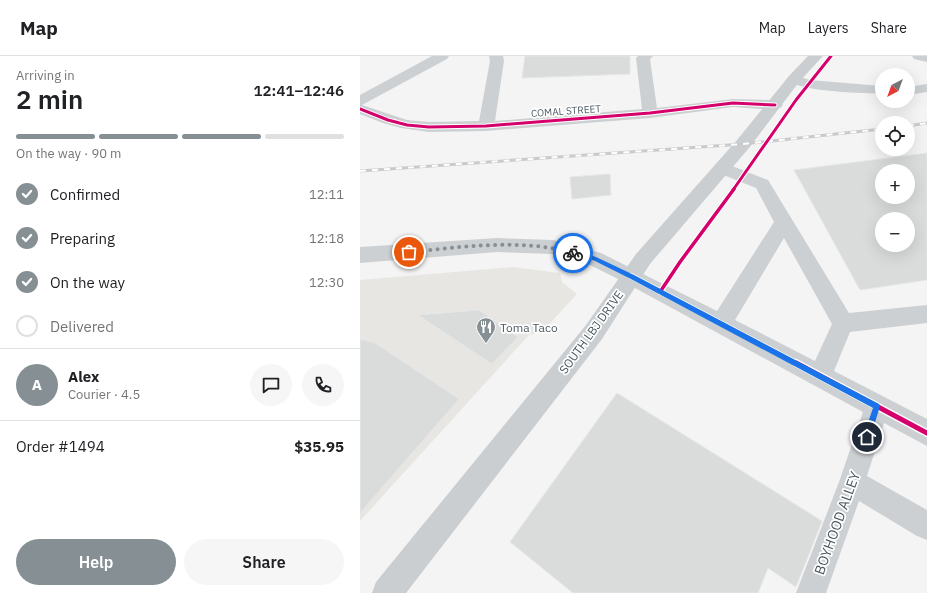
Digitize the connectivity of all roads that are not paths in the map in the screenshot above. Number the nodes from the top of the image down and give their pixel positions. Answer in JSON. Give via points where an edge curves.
{"nodes":[{"id":1,"x":442,"y":56,"type":"edge"},
{"id":2,"x":496,"y":56,"type":"edge"},
{"id":3,"x":646,"y":56,"type":"edge"},
{"id":4,"x":816,"y":56,"type":"edge"},
{"id":5,"x":919,"y":56,"type":"edge"},
{"id":6,"x":927,"y":58,"type":"edge"},
{"id":7,"x":794,"y":79,"type":"junction"},
{"id":8,"x":927,"y":88,"type":"edge"},
{"id":9,"x":875,"y":89,"type":"edge"},
{"id":10,"x":915,"y":90,"type":"edge"},
{"id":11,"x":360,"y":101,"type":"edge"},
{"id":12,"x":775,"y":105,"type":"junction"},
{"id":13,"x":360,"y":109,"type":"edge"},
{"id":14,"x":650,"y":113,"type":"junction"},
{"id":15,"x":486,"y":126,"type":"junction"},
{"id":16,"x":722,"y":168,"type":"junction"},
{"id":17,"x":784,"y":222,"type":"junction"},
{"id":18,"x":362,"y":258,"type":"edge"},
{"id":19,"x":631,"y":276,"type":"junction"},
{"id":20,"x":927,"y":314,"type":"edge"},
{"id":21,"x":843,"y":323,"type":"junction"},
{"id":22,"x":722,"y":324,"type":"junction"},
{"id":23,"x":820,"y":376,"type":"junction"},
{"id":24,"x":877,"y":406,"type":"junction"},
{"id":25,"x":927,"y":433,"type":"edge"},
{"id":26,"x":852,"y":482,"type":"junction"},
{"id":27,"x":927,"y":526,"type":"edge"},
{"id":28,"x":387,"y":593,"type":"edge"},
{"id":29,"x":811,"y":593,"type":"edge"}],
"edges":[{"from":1,"to":11,"type":"street"},
{"from":2,"to":15,"type":"street"},
{"from":3,"to":14,"type":"street","via":[[643,58]]},
{"from":4,"to":7,"type":"main road","name":"SOUTH LBJ DRIVE"},
{"from":5,"to":6,"type":"street"},
{"from":7,"to":9,"type":"street","via":[[808,84]]},
{"from":7,"to":12,"type":"main road","name":"SOUTH LBJ DRIVE"},
{"from":8,"to":10,"type":"street"},
{"from":12,"to":14,"type":"street","name":"COMAL STREET","via":[[732,102]]},
{"from":12,"to":16,"type":"main road","name":"SOUTH LBJ DRIVE"},
{"from":13,"to":15,"type":"street","name":"COMAL STREET","via":[[407,125]]},
{"from":14,"to":15,"type":"street","name":"COMAL STREET"},
{"from":16,"to":17,"type":"street","via":[[762,184]]},
{"from":16,"to":19,"type":"main road","name":"SOUTH LBJ DRIVE"},
{"from":17,"to":21,"type":"street"},
{"from":17,"to":22,"type":"street"},
{"from":18,"to":19,"type":"street","via":[[497,244],[553,247],[594,258]]},
{"from":19,"to":22,"type":"street"},
{"from":19,"to":28,"type":"main road","name":"SOUTH LBJ DRIVE","via":[[594,332]]},
{"from":20,"to":21,"type":"street"},
{"from":21,"to":23,"type":"street"},
{"from":22,"to":23,"type":"street"},
{"from":23,"to":24,"type":"street"},
{"from":24,"to":25,"type":"street"},
{"from":24,"to":26,"type":"street","name":"BOYHOOD ALLEY"},
{"from":26,"to":27,"type":"street"},
{"from":26,"to":29,"type":"street","name":"BOYHOOD ALLEY"}]}
